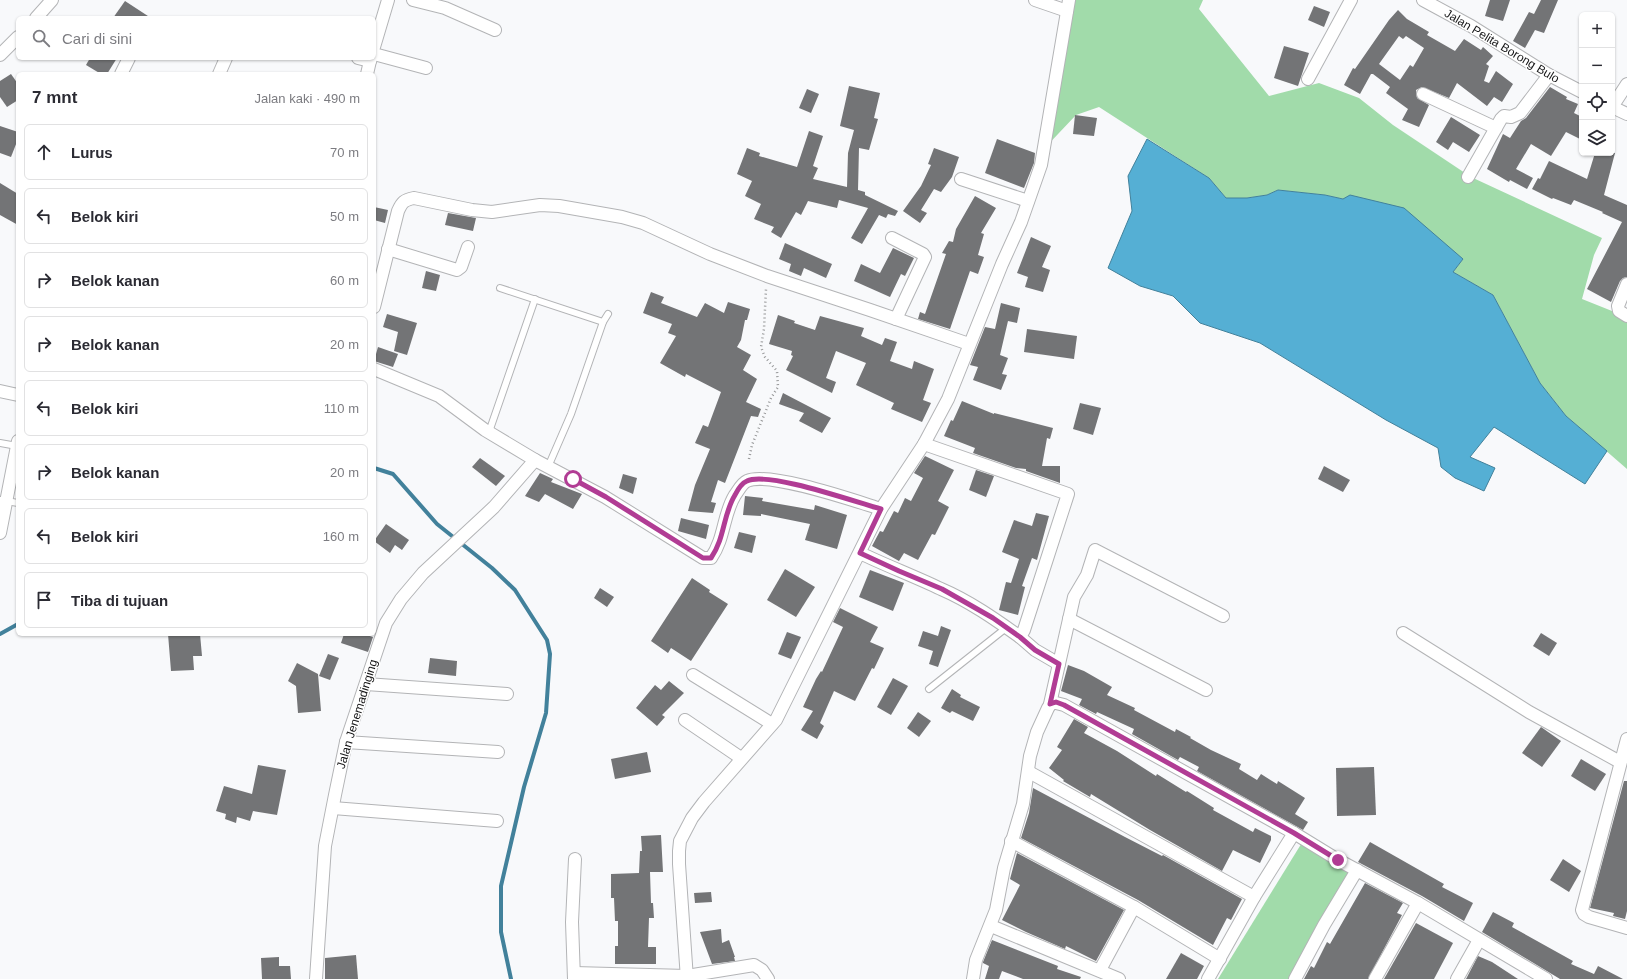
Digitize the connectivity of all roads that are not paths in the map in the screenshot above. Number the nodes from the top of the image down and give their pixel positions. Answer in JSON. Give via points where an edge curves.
{"nodes":[{"id":1,"x":52,"y":0,"type":"edge"},
{"id":2,"x":388,"y":0,"type":"edge"},
{"id":3,"x":414,"y":0,"type":"edge"},
{"id":4,"x":1035,"y":0,"type":"edge"},
{"id":5,"x":1351,"y":0,"type":"edge"},
{"id":6,"x":1423,"y":0,"type":"edge"},
{"id":7,"x":1068,"y":6,"type":"edge"},
{"id":8,"x":38,"y":16,"type":"edge"},
{"id":9,"x":495,"y":30,"type":"dead end"},
{"id":10,"x":16,"y":39,"type":"edge"},
{"id":11,"x":376,"y":40,"type":"edge"},
{"id":12,"x":0,"y":55,"type":"edge"},
{"id":13,"x":376,"y":59,"type":"edge"},
{"id":14,"x":129,"y":60,"type":"edge"},
{"id":15,"x":225,"y":60,"type":"edge"},
{"id":16,"x":371,"y":60,"type":"edge"},
{"id":17,"x":426,"y":68,"type":"dead end"},
{"id":18,"x":123,"y":72,"type":"edge"},
{"id":19,"x":220,"y":72,"type":"edge"},
{"id":20,"x":368,"y":72,"type":"edge"},
{"id":21,"x":1549,"y":75,"type":"junction"},
{"id":22,"x":1308,"y":79,"type":"dead end"},
{"id":23,"x":1627,"y":84,"type":"edge"},
{"id":24,"x":1579,"y":90,"type":"edge"},
{"id":25,"x":1423,"y":94,"type":"dead end"},
{"id":26,"x":1615,"y":102,"type":"edge"},
{"id":27,"x":1615,"y":108,"type":"edge"},
{"id":28,"x":1627,"y":114,"type":"edge"},
{"id":29,"x":1496,"y":128,"type":"junction"},
{"id":30,"x":1468,"y":177,"type":"dead end"},
{"id":31,"x":961,"y":179,"type":"dead end"},
{"id":32,"x":1028,"y":201,"type":"junction"},
{"id":33,"x":892,"y":238,"type":"dead end"},
{"id":34,"x":468,"y":247,"type":"dead end"},
{"id":35,"x":388,"y":249,"type":"junction"},
{"id":36,"x":377,"y":284,"type":"edge"},
{"id":37,"x":1627,"y":284,"type":"edge"},
{"id":38,"x":500,"y":288,"type":"dead end"},
{"id":39,"x":535,"y":300,"type":"junction"},
{"id":40,"x":608,"y":314,"type":"dead end"},
{"id":41,"x":1627,"y":316,"type":"edge"},
{"id":42,"x":896,"y":318,"type":"junction"},
{"id":43,"x":603,"y":322,"type":"junction"},
{"id":44,"x":970,"y":344,"type":"junction"},
{"id":45,"x":376,"y":370,"type":"edge"},
{"id":46,"x":0,"y":392,"type":"edge"},
{"id":47,"x":16,"y":393,"type":"edge"},
{"id":48,"x":488,"y":432,"type":"junction"},
{"id":49,"x":0,"y":443,"type":"edge"},
{"id":50,"x":16,"y":443,"type":"edge"},
{"id":51,"x":924,"y":444,"type":"junction"},
{"id":52,"x":16,"y":455,"type":"edge"},
{"id":53,"x":535,"y":460,"type":"junction"},
{"id":54,"x":548,"y":467,"type":"junction"},
{"id":55,"x":8,"y":501,"type":"edge"},
{"id":56,"x":881,"y":509,"type":"junction"},
{"id":57,"x":0,"y":533,"type":"edge"},
{"id":58,"x":860,"y":553,"type":"junction"},
{"id":59,"x":1223,"y":616,"type":"dead end"},
{"id":60,"x":1069,"y":619,"type":"junction"},
{"id":61,"x":1006,"y":628,"type":"junction"},
{"id":62,"x":1403,"y":633,"type":"dead end"},
{"id":63,"x":1020,"y":637,"type":"junction"},
{"id":64,"x":1059,"y":664,"type":"junction"},
{"id":65,"x":693,"y":675,"type":"dead end"},
{"id":66,"x":366,"y":684,"type":"junction"},
{"id":67,"x":929,"y":689,"type":"dead end"},
{"id":68,"x":1206,"y":690,"type":"dead end"},
{"id":69,"x":507,"y":694,"type":"dead end"},
{"id":70,"x":1050,"y":704,"type":"junction"},
{"id":71,"x":686,"y":720,"type":"dead end"},
{"id":72,"x":772,"y":724,"type":"junction"},
{"id":73,"x":1627,"y":739,"type":"edge"},
{"id":74,"x":346,"y":742,"type":"junction"},
{"id":75,"x":498,"y":752,"type":"dead end"},
{"id":76,"x":741,"y":758,"type":"junction"},
{"id":77,"x":1620,"y":762,"type":"junction"},
{"id":78,"x":1029,"y":772,"type":"junction"},
{"id":79,"x":333,"y":808,"type":"junction"},
{"id":80,"x":497,"y":821,"type":"dead end"},
{"id":81,"x":1294,"y":833,"type":"junction"},
{"id":82,"x":1011,"y":841,"type":"junction"},
{"id":83,"x":575,"y":859,"type":"dead end"},
{"id":84,"x":1357,"y":870,"type":"junction"},
{"id":85,"x":1254,"y":897,"type":"junction"},
{"id":86,"x":1418,"y":903,"type":"junction"},
{"id":87,"x":1134,"y":907,"type":"junction"},
{"id":88,"x":991,"y":926,"type":"junction"},
{"id":89,"x":1627,"y":928,"type":"edge"},
{"id":90,"x":1479,"y":940,"type":"junction"},
{"id":91,"x":1220,"y":960,"type":"junction"},
{"id":92,"x":1100,"y":970,"type":"junction"},
{"id":93,"x":574,"y":976,"type":"edge"},
{"id":94,"x":687,"y":977,"type":"edge"},
{"id":95,"x":316,"y":979,"type":"edge"},
{"id":96,"x":768,"y":979,"type":"edge"},
{"id":97,"x":973,"y":979,"type":"edge"},
{"id":98,"x":1119,"y":979,"type":"edge"},
{"id":99,"x":1208,"y":979,"type":"edge"},
{"id":100,"x":1295,"y":979,"type":"edge"},
{"id":101,"x":1375,"y":979,"type":"edge"},
{"id":102,"x":1457,"y":979,"type":"edge"},
{"id":103,"x":1546,"y":979,"type":"edge"}],
"edges":[{"from":1,"to":8,"type":"street"},
{"from":2,"to":11,"type":"street"},
{"from":3,"to":9,"type":"street","via":[[445,8]]},
{"from":4,"to":7,"type":"street"},
{"from":5,"to":22,"type":"street"},
{"from":6,"to":21,"type":"street","name":"Jalan Pelita Borong Bulo","via":[[1471,26]]},
{"from":7,"to":32,"type":"street","via":[[1041,165]]},
{"from":10,"to":12,"type":"street"},
{"from":13,"to":17,"type":"street"},
{"from":14,"to":18,"type":"street"},
{"from":15,"to":19,"type":"street"},
{"from":16,"to":20,"type":"street"},
{"from":21,"to":24,"type":"street","name":"Jalan Pelita Borong Bulo"},
{"from":21,"to":29,"type":"street","via":[[1525,108],[1514,117],[1504,116]]},
{"from":23,"to":26,"type":"street"},
{"from":25,"to":29,"type":"street"},
{"from":27,"to":28,"type":"street"},
{"from":29,"to":30,"type":"street"},
{"from":31,"to":32,"type":"street"},
{"from":32,"to":44,"type":"street"},
{"from":33,"to":42,"type":"street","via":[[923,254],[924,257]]},
{"from":34,"to":35,"type":"street","via":[[461,267],[455,270]]},
{"from":35,"to":36,"type":"street"},
{"from":35,"to":42,"type":"street","via":[[402,202],[414,198],[492,212],[540,205],[559,206],[643,223],[710,254],[767,276]]},
{"from":37,"to":41,"type":"street","via":[[1618,306],[1619,311]]},
{"from":38,"to":39,"type":"lane"},
{"from":39,"to":43,"type":"lane"},
{"from":39,"to":48,"type":"lane"},
{"from":40,"to":43,"type":"lane"},
{"from":42,"to":44,"type":"street"},
{"from":43,"to":54,"type":"lane","via":[[571,414]]},
{"from":44,"to":51,"type":"street","via":[[948,399]]},
{"from":45,"to":48,"type":"street","via":[[439,396]]},
{"from":46,"to":47,"type":"street"},
{"from":48,"to":53,"type":"street"},
{"from":49,"to":50,"type":"lane"},
{"from":51,"to":56,"type":"street"},
{"from":51,"to":63,"type":"street","via":[[1068,494]]},
{"from":52,"to":55,"type":"street"},
{"from":53,"to":54,"type":"street"},
{"from":53,"to":66,"type":"street","name":"Jalan Jenemadinging","via":[[494,507],[423,573],[401,599],[386,623]]},
{"from":54,"to":56,"type":"street","via":[[606,497],[703,558],[711,558],[717,550],[735,495],[745,482],[753,479],[795,484]]},
{"from":55,"to":57,"type":"street"},
{"from":56,"to":58,"type":"street"},
{"from":58,"to":61,"type":"street","via":[[942,589]]},
{"from":58,"to":72,"type":"street"},
{"from":59,"to":60,"type":"street","via":[[1095,550],[1087,575],[1074,597]]},
{"from":60,"to":64,"type":"street"},
{"from":60,"to":68,"type":"street"},
{"from":61,"to":63,"type":"street"},
{"from":61,"to":67,"type":"lane"},
{"from":62,"to":77,"type":"street","via":[[1529,712]]},
{"from":63,"to":64,"type":"street","via":[[1035,650]]},
{"from":64,"to":70,"type":"street"},
{"from":65,"to":72,"type":"street"},
{"from":66,"to":69,"type":"street"},
{"from":66,"to":74,"type":"street","name":"Jalan Jenemadinging"},
{"from":70,"to":78,"type":"street","via":[[1037,732],[1030,756]]},
{"from":70,"to":81,"type":"street","via":[[1056,702],[1064,705]]},
{"from":71,"to":76,"type":"street"},
{"from":72,"to":76,"type":"street"},
{"from":73,"to":77,"type":"street"},
{"from":74,"to":75,"type":"street"},
{"from":74,"to":79,"type":"street","name":"Jalan Jenemadinging"},
{"from":76,"to":94,"type":"street","via":[[692,818],[680,841]]},
{"from":77,"to":89,"type":"street","via":[[1582,910],[1589,916]]},
{"from":78,"to":82,"type":"street","via":[[1023,804]]},
{"from":78,"to":85,"type":"street"},
{"from":79,"to":80,"type":"street"},
{"from":79,"to":95,"type":"street","name":"Jalan Jenemadinging","via":[[325,846]]},
{"from":81,"to":84,"type":"street"},
{"from":81,"to":85,"type":"street"},
{"from":82,"to":87,"type":"street"},
{"from":82,"to":88,"type":"street"},
{"from":83,"to":93,"type":"street","via":[[572,922]]},
{"from":84,"to":86,"type":"street"},
{"from":84,"to":100,"type":"street"},
{"from":85,"to":91,"type":"street"},
{"from":86,"to":90,"type":"street"},
{"from":86,"to":101,"type":"street"},
{"from":87,"to":91,"type":"street"},
{"from":87,"to":92,"type":"street"},
{"from":88,"to":92,"type":"street"},
{"from":88,"to":97,"type":"street","via":[[976,960]]},
{"from":90,"to":102,"type":"street"},
{"from":90,"to":103,"type":"street"},
{"from":91,"to":99,"type":"street"},
{"from":92,"to":98,"type":"street"},
{"from":93,"to":94,"type":"street"},
{"from":94,"to":96,"type":"street","via":[[754,965],[762,970]]}]}
